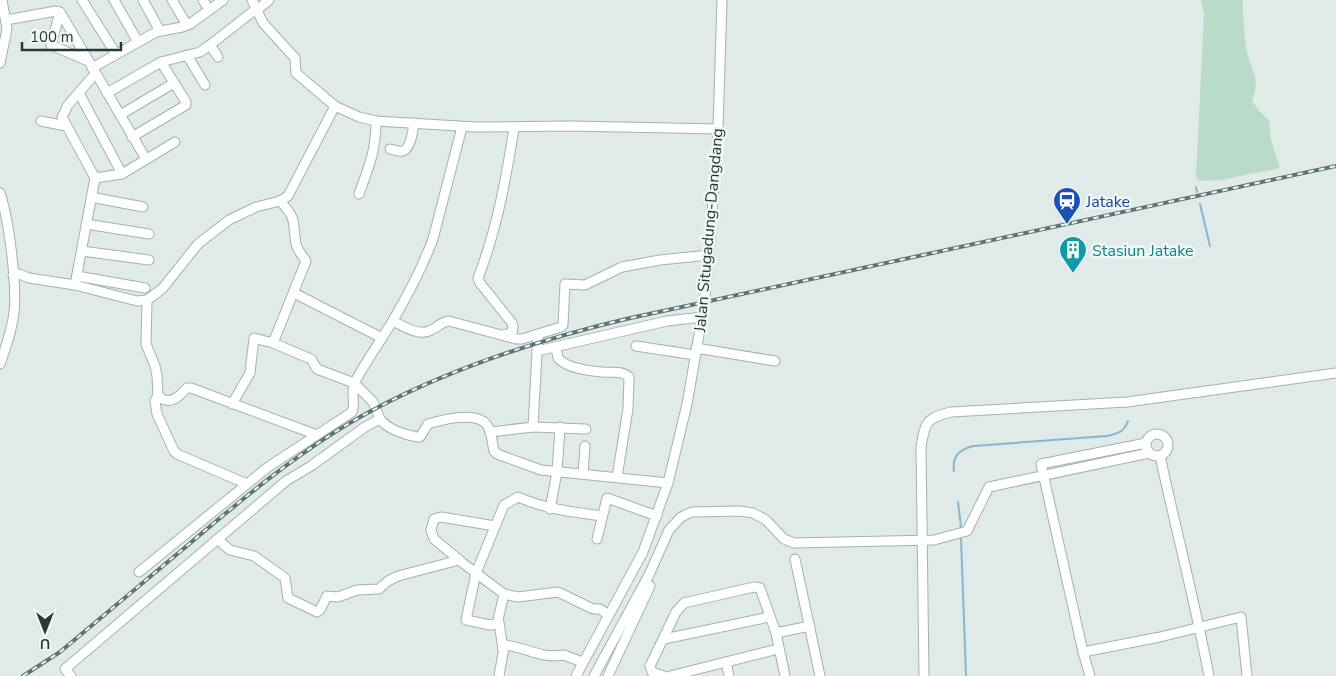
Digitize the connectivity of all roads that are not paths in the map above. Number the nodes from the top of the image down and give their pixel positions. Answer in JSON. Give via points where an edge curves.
{"nodes":[{"id":1,"x":2,"y":0,"type":"edge"},
{"id":2,"x":82,"y":0,"type":"edge"},
{"id":3,"x":114,"y":0,"type":"edge"},
{"id":4,"x":143,"y":0,"type":"edge"},
{"id":5,"x":172,"y":0,"type":"edge"},
{"id":6,"x":202,"y":0,"type":"edge"},
{"id":7,"x":223,"y":0,"type":"edge"},
{"id":8,"x":269,"y":0,"type":"edge"},
{"id":9,"x":722,"y":0,"type":"edge"},
{"id":10,"x":255,"y":6,"type":"edge"},
{"id":11,"x":209,"y":10,"type":"junction"},
{"id":12,"x":60,"y":12,"type":"junction"},
{"id":13,"x":6,"y":20,"type":"junction"},
{"id":14,"x":187,"y":25,"type":"junction"},
{"id":15,"x":160,"y":31,"type":"junction"},
{"id":16,"x":138,"y":42,"type":"junction"},
{"id":17,"x":210,"y":45,"type":"junction"},
{"id":18,"x":116,"y":54,"type":"junction"},
{"id":19,"x":187,"y":55,"type":"junction"},
{"id":20,"x":218,"y":57,"type":"dead end"},
{"id":21,"x":162,"y":62,"type":"junction"},
{"id":22,"x":0,"y":63,"type":"edge"},
{"id":23,"x":92,"y":67,"type":"junction"},
{"id":24,"x":174,"y":83,"type":"junction"},
{"id":25,"x":205,"y":85,"type":"dead end"},
{"id":26,"x":107,"y":92,"type":"junction"},
{"id":27,"x":78,"y":93,"type":"junction"},
{"id":28,"x":335,"y":106,"type":"junction"},
{"id":29,"x":120,"y":115,"type":"junction"},
{"id":30,"x":41,"y":121,"type":"dead end"},
{"id":31,"x":376,"y":121,"type":"junction"},
{"id":32,"x":414,"y":123,"type":"junction"},
{"id":33,"x":66,"y":126,"type":"junction"},
{"id":34,"x":462,"y":127,"type":"junction"},
{"id":35,"x":514,"y":128,"type":"junction"},
{"id":36,"x":718,"y":129,"type":"junction"},
{"id":37,"x":132,"y":137,"type":"junction"},
{"id":38,"x":175,"y":142,"type":"dead end"},
{"id":39,"x":390,"y":150,"type":"dead end"},
{"id":40,"x":146,"y":159,"type":"junction"},
{"id":41,"x":122,"y":174,"type":"junction"},
{"id":42,"x":95,"y":178,"type":"junction"},
{"id":43,"x":0,"y":193,"type":"edge"},
{"id":44,"x":359,"y":194,"type":"dead end"},
{"id":45,"x":91,"y":197,"type":"junction"},
{"id":46,"x":280,"y":201,"type":"junction"},
{"id":47,"x":143,"y":207,"type":"dead end"},
{"id":48,"x":86,"y":224,"type":"junction"},
{"id":49,"x":4,"y":230,"type":"edge"},
{"id":50,"x":149,"y":234,"type":"dead end"},
{"id":51,"x":82,"y":251,"type":"junction"},
{"id":52,"x":709,"y":255,"type":"junction"},
{"id":53,"x":149,"y":260,"type":"dead end"},
{"id":54,"x":13,"y":275,"type":"junction"},
{"id":55,"x":77,"y":276,"type":"junction"},
{"id":56,"x":75,"y":285,"type":"junction"},
{"id":57,"x":145,"y":288,"type":"dead end"},
{"id":58,"x":294,"y":293,"type":"junction"},
{"id":59,"x":147,"y":300,"type":"junction"},
{"id":60,"x":702,"y":317,"type":"junction"},
{"id":61,"x":393,"y":322,"type":"junction"},
{"id":62,"x":538,"y":334,"type":"junction"},
{"id":63,"x":502,"y":335,"type":"junction"},
{"id":64,"x":382,"y":338,"type":"junction"},
{"id":65,"x":273,"y":343,"type":"junction"},
{"id":66,"x":636,"y":346,"type":"dead end"},
{"id":67,"x":556,"y":348,"type":"junction"},
{"id":68,"x":537,"y":351,"type":"junction"},
{"id":69,"x":695,"y":352,"type":"junction"},
{"id":70,"x":775,"y":361,"type":"dead end"},
{"id":71,"x":0,"y":364,"type":"edge"},
{"id":72,"x":1336,"y":374,"type":"edge"},
{"id":73,"x":354,"y":383,"type":"junction"},
{"id":74,"x":158,"y":394,"type":"junction"},
{"id":75,"x":232,"y":404,"type":"junction"},
{"id":76,"x":380,"y":419,"type":"junction"},
{"id":77,"x":533,"y":427,"type":"junction"},
{"id":78,"x":560,"y":427,"type":"junction"},
{"id":79,"x":586,"y":429,"type":"dead end"},
{"id":80,"x":490,"y":432,"type":"junction"},
{"id":81,"x":316,"y":435,"type":"junction"},
{"id":82,"x":1146,"y":443,"type":"junction"},
{"id":83,"x":585,"y":446,"type":"dead end"},
{"id":84,"x":1149,"y":453,"type":"junction"},
{"id":85,"x":1160,"y":456,"type":"junction"},
{"id":86,"x":557,"y":472,"type":"junction"},
{"id":87,"x":583,"y":474,"type":"junction"},
{"id":88,"x":1044,"y":475,"type":"junction"},
{"id":89,"x":617,"y":477,"type":"junction"},
{"id":90,"x":247,"y":484,"type":"junction"},
{"id":91,"x":668,"y":484,"type":"junction"},
{"id":92,"x":550,"y":509,"type":"junction"},
{"id":93,"x":602,"y":516,"type":"junction"},
{"id":94,"x":657,"y":516,"type":"junction"},
{"id":95,"x":495,"y":526,"type":"junction"},
{"id":96,"x":218,"y":539,"type":"junction"},
{"id":97,"x":597,"y":539,"type":"dead end"},
{"id":98,"x":923,"y":540,"type":"junction"},
{"id":99,"x":795,"y":559,"type":"dead end"},
{"id":100,"x":458,"y":560,"type":"junction"},
{"id":101,"x":139,"y":572,"type":"dead end"},
{"id":102,"x":476,"y":573,"type":"junction"},
{"id":103,"x":650,"y":586,"type":"dead end"},
{"id":104,"x":504,"y":594,"type":"junction"},
{"id":105,"x":608,"y":615,"type":"junction"},
{"id":106,"x":769,"y":617,"type":"junction"},
{"id":107,"x":499,"y":622,"type":"junction"},
{"id":108,"x":810,"y":626,"type":"junction"},
{"id":109,"x":1200,"y":626,"type":"junction"},
{"id":110,"x":776,"y":634,"type":"junction"},
{"id":111,"x":664,"y":639,"type":"junction"},
{"id":112,"x":778,"y":649,"type":"junction"},
{"id":113,"x":503,"y":650,"type":"junction"},
{"id":114,"x":1083,"y":652,"type":"junction"},
{"id":115,"x":582,"y":662,"type":"junction"},
{"id":116,"x":726,"y":662,"type":"junction"},
{"id":117,"x":501,"y":675,"type":"edge"},
{"id":118,"x":71,"y":676,"type":"edge"},
{"id":119,"x":576,"y":676,"type":"edge"},
{"id":120,"x":594,"y":676,"type":"edge"},
{"id":121,"x":608,"y":676,"type":"edge"},
{"id":122,"x":664,"y":676,"type":"edge"},
{"id":123,"x":670,"y":676,"type":"edge"},
{"id":124,"x":729,"y":676,"type":"edge"},
{"id":125,"x":785,"y":676,"type":"edge"},
{"id":126,"x":820,"y":676,"type":"edge"},
{"id":127,"x":924,"y":676,"type":"edge"},
{"id":128,"x":1090,"y":676,"type":"edge"},
{"id":129,"x":1209,"y":676,"type":"edge"},
{"id":130,"x":1247,"y":676,"type":"edge"}],
"edges":[{"from":1,"to":13,"type":"street"},
{"from":2,"to":18,"type":"street"},
{"from":3,"to":16,"type":"street"},
{"from":4,"to":15,"type":"street"},
{"from":5,"to":14,"type":"street"},
{"from":6,"to":11,"type":"street"},
{"from":7,"to":11,"type":"street"},
{"from":8,"to":10,"type":"street"},
{"from":9,"to":36,"type":"street","name":"Jalan Situgadung-Dangdang"},
{"from":10,"to":17,"type":"street"},
{"from":10,"to":28,"type":"street","via":[[263,23],[295,58],[296,73]]},
{"from":11,"to":14,"type":"street"},
{"from":12,"to":13,"type":"street"},
{"from":12,"to":23,"type":"street"},
{"from":12,"to":23,"type":"street","via":[[51,45]]},
{"from":13,"to":22,"type":"street"},
{"from":14,"to":15,"type":"street"},
{"from":15,"to":16,"type":"street"},
{"from":16,"to":18,"type":"street"},
{"from":17,"to":19,"type":"street"},
{"from":17,"to":20,"type":"street"},
{"from":18,"to":23,"type":"street"},
{"from":19,"to":21,"type":"street"},
{"from":19,"to":25,"type":"street"},
{"from":21,"to":24,"type":"street"},
{"from":21,"to":26,"type":"street"},
{"from":23,"to":26,"type":"street"},
{"from":23,"to":27,"type":"street"},
{"from":24,"to":29,"type":"street"},
{"from":24,"to":37,"type":"street","via":[[186,105]]},
{"from":26,"to":29,"type":"street"},
{"from":27,"to":33,"type":"street","via":[[62,113]]},
{"from":27,"to":41,"type":"street"},
{"from":28,"to":31,"type":"street"},
{"from":28,"to":46,"type":"street","via":[[298,180],[288,196]]},
{"from":29,"to":37,"type":"street"},
{"from":30,"to":33,"type":"street"},
{"from":31,"to":32,"type":"street"},
{"from":31,"to":44,"type":"street","via":[[373,156]]},
{"from":32,"to":34,"type":"street"},
{"from":32,"to":39,"type":"street","via":[[406,150]]},
{"from":33,"to":42,"type":"street"},
{"from":34,"to":35,"type":"street"},
{"from":34,"to":61,"type":"street","via":[[433,238],[419,274]]},
{"from":35,"to":36,"type":"street"},
{"from":35,"to":63,"type":"street","via":[[495,227],[478,278],[514,327],[512,333]]},
{"from":36,"to":52,"type":"street","name":"Jalan Situgadung-Dangdang"},
{"from":37,"to":40,"type":"street"},
{"from":38,"to":40,"type":"street"},
{"from":40,"to":41,"type":"street"},
{"from":41,"to":42,"type":"street"},
{"from":42,"to":45,"type":"street"},
{"from":43,"to":49,"type":"street"},
{"from":45,"to":47,"type":"street"},
{"from":45,"to":48,"type":"street"},
{"from":46,"to":58,"type":"street","via":[[294,218],[296,246],[306,261]]},
{"from":46,"to":59,"type":"street","via":[[256,207],[229,220],[198,244],[162,289]]},
{"from":48,"to":50,"type":"street"},
{"from":48,"to":51,"type":"street"},
{"from":49,"to":54,"type":"street"},
{"from":51,"to":53,"type":"street"},
{"from":51,"to":55,"type":"street"},
{"from":52,"to":60,"type":"street","name":"Jalan Situgadung-Dangdang"},
{"from":52,"to":62,"type":"street","via":[[622,267],[585,285],[565,284],[563,325]]},
{"from":54,"to":56,"type":"street"},
{"from":54,"to":71,"type":"street","via":[[14,312]]},
{"from":55,"to":56,"type":"street"},
{"from":55,"to":57,"type":"street"},
{"from":56,"to":59,"type":"street","via":[[138,301]]},
{"from":58,"to":64,"type":"street"},
{"from":58,"to":65,"type":"street"},
{"from":59,"to":74,"type":"street","via":[[146,344],[156,370]]},
{"from":60,"to":67,"type":"street","via":[[667,321]]},
{"from":60,"to":69,"type":"street","name":"Jalan Situgadung-Dangdang"},
{"from":61,"to":63,"type":"street","via":[[419,332],[431,331],[446,321]]},
{"from":61,"to":64,"type":"street"},
{"from":62,"to":63,"type":"street","via":[[519,339]]},
{"from":62,"to":68,"type":"street"},
{"from":64,"to":73,"type":"street"},
{"from":65,"to":73,"type":"street","via":[[311,359],[317,369]]},
{"from":65,"to":75,"type":"street","via":[[254,338],[250,373]]},
{"from":66,"to":69,"type":"street"},
{"from":67,"to":68,"type":"street"},
{"from":67,"to":89,"type":"street","via":[[558,358],[566,364],[599,372],[620,372],[629,377],[628,409]]},
{"from":68,"to":77,"type":"street"},
{"from":69,"to":70,"type":"street"},
{"from":69,"to":91,"type":"street","name":"Jalan Situgadung-Dangdang","via":[[688,404]]},
{"from":72,"to":98,"type":"street","via":[[1127,402],[951,412],[933,417],[926,425],[921,447]]},
{"from":73,"to":76,"type":"street","via":[[373,402]]},
{"from":73,"to":81,"type":"street","via":[[352,412]]},
{"from":74,"to":75,"type":"street","via":[[162,399],[172,401],[191,388]]},
{"from":74,"to":90,"type":"street","via":[[157,414],[177,454]]},
{"from":75,"to":81,"type":"street"},
{"from":76,"to":80,"type":"street","via":[[383,424],[417,437],[428,424],[451,417],[482,420]]},
{"from":76,"to":96,"type":"street","via":[[286,481]]},
{"from":77,"to":78,"type":"street"},
{"from":77,"to":80,"type":"street"},
{"from":78,"to":79,"type":"street"},
{"from":78,"to":86,"type":"street"},
{"from":80,"to":86,"type":"street","via":[[496,454],[541,470]]},
{"from":81,"to":90,"type":"street"},
{"from":82,"to":84,"type":"street"},
{"from":82,"to":85,"type":"street","via":[[1153,435],[1165,438],[1167,449]]},
{"from":82,"to":88,"type":"street","via":[[1041,464]]},
{"from":83,"to":87,"type":"street"},
{"from":84,"to":85,"type":"street"},
{"from":84,"to":88,"type":"street"},
{"from":85,"to":109,"type":"street"},
{"from":86,"to":87,"type":"street"},
{"from":86,"to":92,"type":"street"},
{"from":87,"to":89,"type":"street"},
{"from":88,"to":98,"type":"street","via":[[988,487],[967,532]]},
{"from":88,"to":114,"type":"street"},
{"from":89,"to":91,"type":"street"},
{"from":90,"to":101,"type":"street"},
{"from":91,"to":94,"type":"street","name":"Jalan Situgadung-Dangdang"},
{"from":92,"to":93,"type":"street"},
{"from":92,"to":95,"type":"street","via":[[518,497],[504,505]]},
{"from":93,"to":94,"type":"street","via":[[608,498]]},
{"from":93,"to":97,"type":"street"},
{"from":94,"to":105,"type":"street","name":"Jalan Situgadung-Dangdang","via":[[643,552]]},
{"from":95,"to":100,"type":"street","via":[[441,517],[434,519],[431,530],[434,539]]},
{"from":95,"to":102,"type":"street"},
{"from":96,"to":100,"type":"street","via":[[230,550],[254,556],[285,578],[288,598],[317,612],[327,596],[338,598],[357,590],[379,589],[398,576]]},
{"from":96,"to":118,"type":"street","via":[[65,668]]},
{"from":98,"to":120,"type":"street","via":[[794,543],[784,539],[766,520],[753,513],[692,512],[669,530],[649,575]]},
{"from":98,"to":127,"type":"street"},
{"from":99,"to":108,"type":"street"},
{"from":100,"to":102,"type":"street"},
{"from":102,"to":104,"type":"street"},
{"from":102,"to":107,"type":"street","via":[[466,620],[490,625]]},
{"from":103,"to":121,"type":"street"},
{"from":104,"to":105,"type":"street","via":[[518,597],[558,592]]},
{"from":104,"to":107,"type":"street"},
{"from":105,"to":115,"type":"street","name":"Jalan Situgadung-Dangdang"},
{"from":106,"to":110,"type":"street"},
{"from":106,"to":111,"type":"street"},
{"from":106,"to":111,"type":"street","via":[[760,588],[754,587],[684,603],[676,612]]},
{"from":107,"to":113,"type":"street"},
{"from":108,"to":110,"type":"street"},
{"from":108,"to":126,"type":"street"},
{"from":109,"to":114,"type":"street"},
{"from":109,"to":129,"type":"street"},
{"from":109,"to":130,"type":"street","via":[[1241,617]]},
{"from":110,"to":112,"type":"street"},
{"from":111,"to":122,"type":"street","via":[[650,666],[654,674]]},
{"from":112,"to":116,"type":"street"},
{"from":112,"to":125,"type":"street"},
{"from":113,"to":115,"type":"street","via":[[507,645],[548,657],[564,655]]},
{"from":113,"to":117,"type":"street"},
{"from":114,"to":128,"type":"street"},
{"from":115,"to":119,"type":"street","name":"Jalan Situgadung-Dangdang"},
{"from":116,"to":123,"type":"street"},
{"from":116,"to":124,"type":"street"}]}
